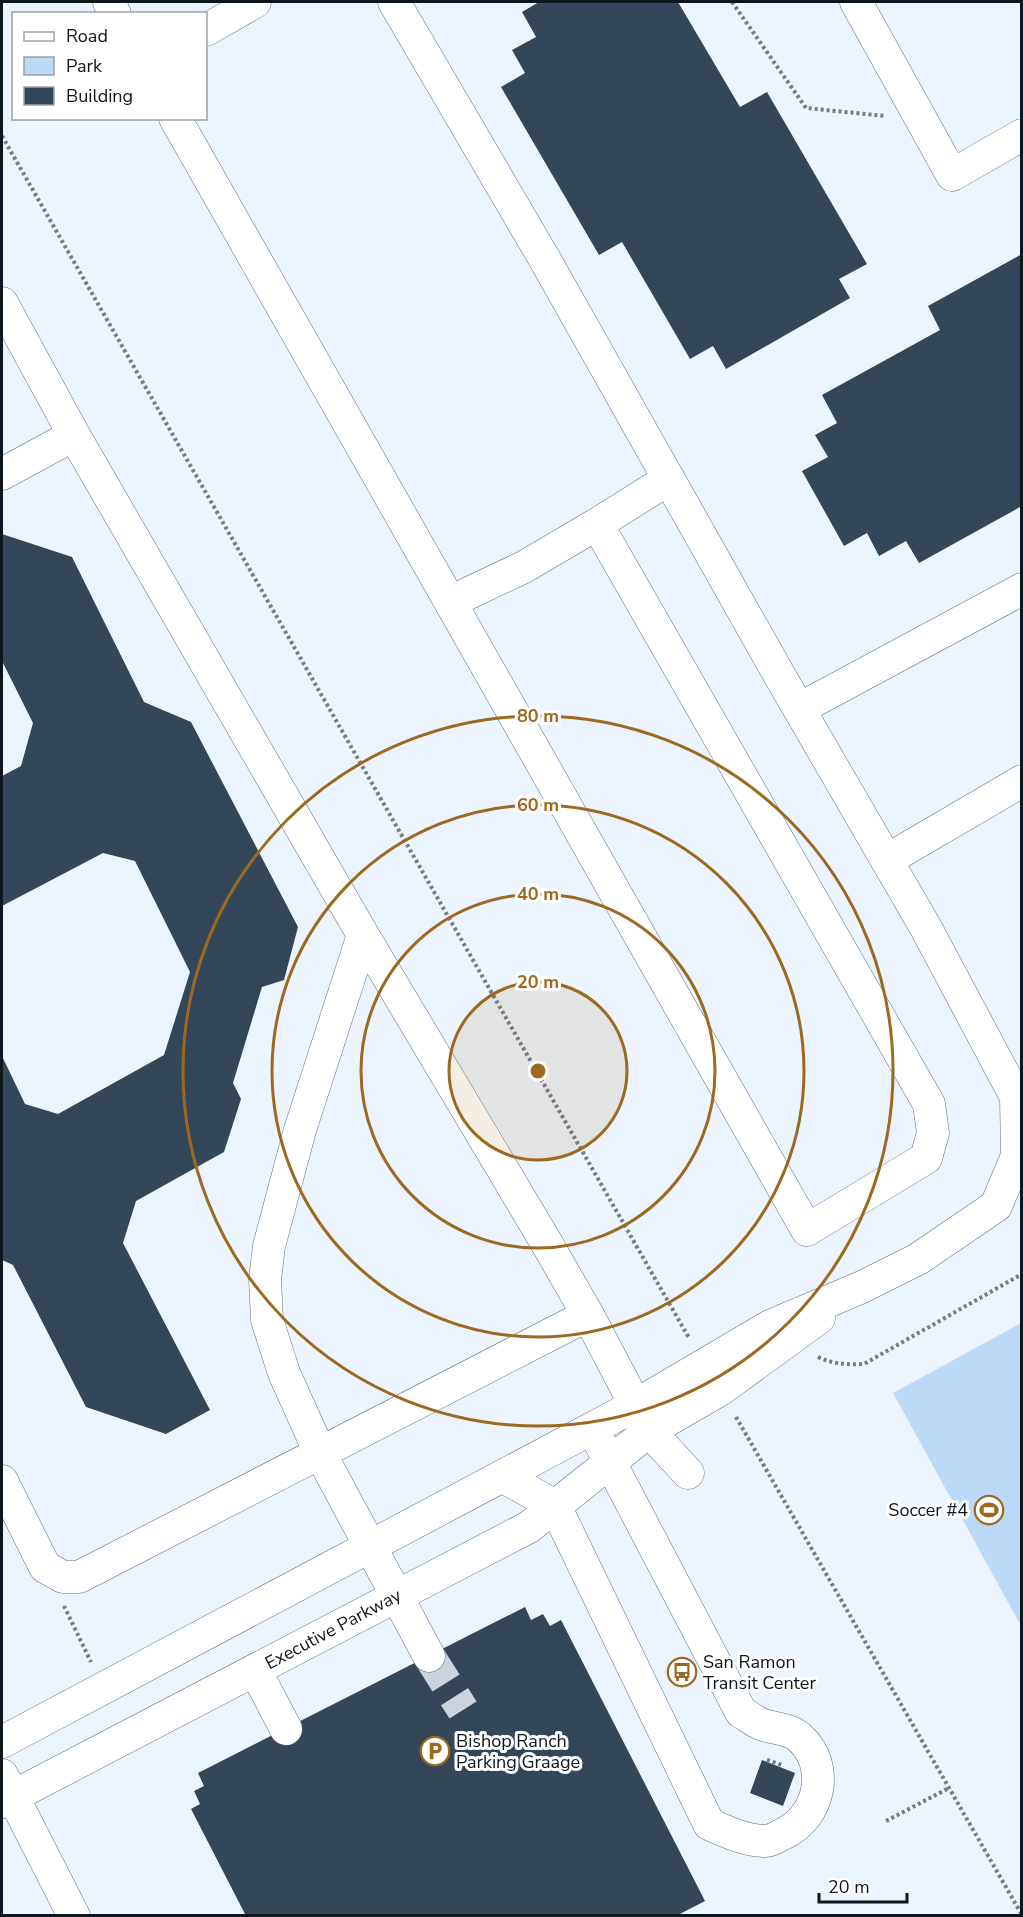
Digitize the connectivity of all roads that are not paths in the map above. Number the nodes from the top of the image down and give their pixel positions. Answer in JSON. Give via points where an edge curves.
{"nodes":[{"id":1,"x":255,"y":2,"type":"edge"},
{"id":2,"x":394,"y":2,"type":"edge"},
{"id":3,"x":856,"y":2,"type":"edge"},
{"id":4,"x":207,"y":29,"type":"edge"},
{"id":5,"x":176,"y":120,"type":"edge"},
{"id":6,"x":1022,"y":135,"type":"edge"},
{"id":7,"x":2,"y":303,"type":"edge"},
{"id":8,"x":74,"y":435,"type":"junction"},
{"id":9,"x":2,"y":474,"type":"edge"},
{"id":10,"x":669,"y":479,"type":"junction"},
{"id":11,"x":597,"y":524,"type":"junction"},
{"id":12,"x":1022,"y":589,"type":"edge"},
{"id":13,"x":450,"y":602,"type":"junction"},
{"id":14,"x":799,"y":709,"type":"junction"},
{"id":15,"x":1022,"y":781,"type":"edge"},
{"id":16,"x":887,"y":860,"type":"junction"},
{"id":17,"x":363,"y":935,"type":"junction"},
{"id":18,"x":1013,"y":1072,"type":"edge"},
{"id":19,"x":862,"y":1287,"type":"junction"},
{"id":20,"x":588,"y":1315,"type":"junction"},
{"id":21,"x":643,"y":1418,"type":"junction"},
{"id":22,"x":592,"y":1429,"type":"junction"},
{"id":23,"x":320,"y":1453,"type":"junction"},
{"id":24,"x":610,"y":1462,"type":"junction"},
{"id":25,"x":688,"y":1473,"type":"dead end"},
{"id":26,"x":502,"y":1476,"type":"junction"},
{"id":27,"x":2,"y":1481,"type":"edge"},
{"id":28,"x":555,"y":1506,"type":"junction"},
{"id":29,"x":370,"y":1546,"type":"junction"},
{"id":30,"x":398,"y":1595,"type":"junction"},
{"id":31,"x":429,"y":1656,"type":"tunnel mouth"},
{"id":32,"x":255,"y":1670,"type":"junction"},
{"id":33,"x":286,"y":1729,"type":"dead end"},
{"id":34,"x":2,"y":1742,"type":"edge"},
{"id":35,"x":5,"y":1791,"type":"edge"},
{"id":36,"x":74,"y":1916,"type":"edge"}],
"edges":[{"from":1,"to":4,"type":"street"},
{"from":2,"to":10,"type":"street"},
{"from":3,"to":6,"type":"street","via":[[952,174]]},
{"from":5,"to":13,"type":"street"},
{"from":7,"to":8,"type":"street"},
{"from":8,"to":9,"type":"street"},
{"from":8,"to":17,"type":"street"},
{"from":10,"to":11,"type":"street"},
{"from":10,"to":14,"type":"street"},
{"from":11,"to":13,"type":"street","via":[[524,567]]},
{"from":11,"to":13,"type":"street","via":[[929,1104],[933,1133],[926,1158],[807,1230]]},
{"from":12,"to":14,"type":"street"},
{"from":14,"to":16,"type":"street"},
{"from":15,"to":16,"type":"street"},
{"from":16,"to":18,"type":"street"},
{"from":17,"to":20,"type":"street"},
{"from":17,"to":23,"type":"street","via":[[300,1130],[269,1246],[265,1280],[267,1320],[284,1374]]},
{"from":18,"to":19,"type":"street","via":[[1017,1156],[996,1206],[918,1259]]},
{"from":19,"to":21,"type":"street","via":[[720,1390]]},
{"from":19,"to":21,"type":"street","via":[[770,1326],[704,1364]]},
{"from":20,"to":21,"type":"street"},
{"from":20,"to":23,"type":"street"},
{"from":21,"to":22,"type":"street"},
{"from":21,"to":24,"type":"street","name":"Executive Parkway"},
{"from":21,"to":25,"type":"street"},
{"from":22,"to":24,"type":"street"},
{"from":22,"to":26,"type":"street"},
{"from":23,"to":27,"type":"street","via":[[79,1577],[63,1577],[45,1567]]},
{"from":23,"to":29,"type":"street"},
{"from":24,"to":28,"type":"street","name":"Executive Parkway"},
{"from":24,"to":28,"type":"street","via":[[741,1712],[761,1724],[799,1737],[813,1755],[818,1790],[810,1812],[790,1831],[768,1841],[736,1836],[709,1824]]},
{"from":26,"to":28,"type":"street"},
{"from":26,"to":29,"type":"street"},
{"from":28,"to":30,"type":"street","name":"Executive Parkway","via":[[529,1527]]},
{"from":29,"to":30,"type":"street"},
{"from":29,"to":34,"type":"street"},
{"from":30,"to":31,"type":"street"},
{"from":30,"to":32,"type":"street","name":"Executive Parkway"},
{"from":32,"to":33,"type":"street"},
{"from":32,"to":35,"type":"street","name":"Executive Parkway"},
{"from":35,"to":36,"type":"street"}]}
